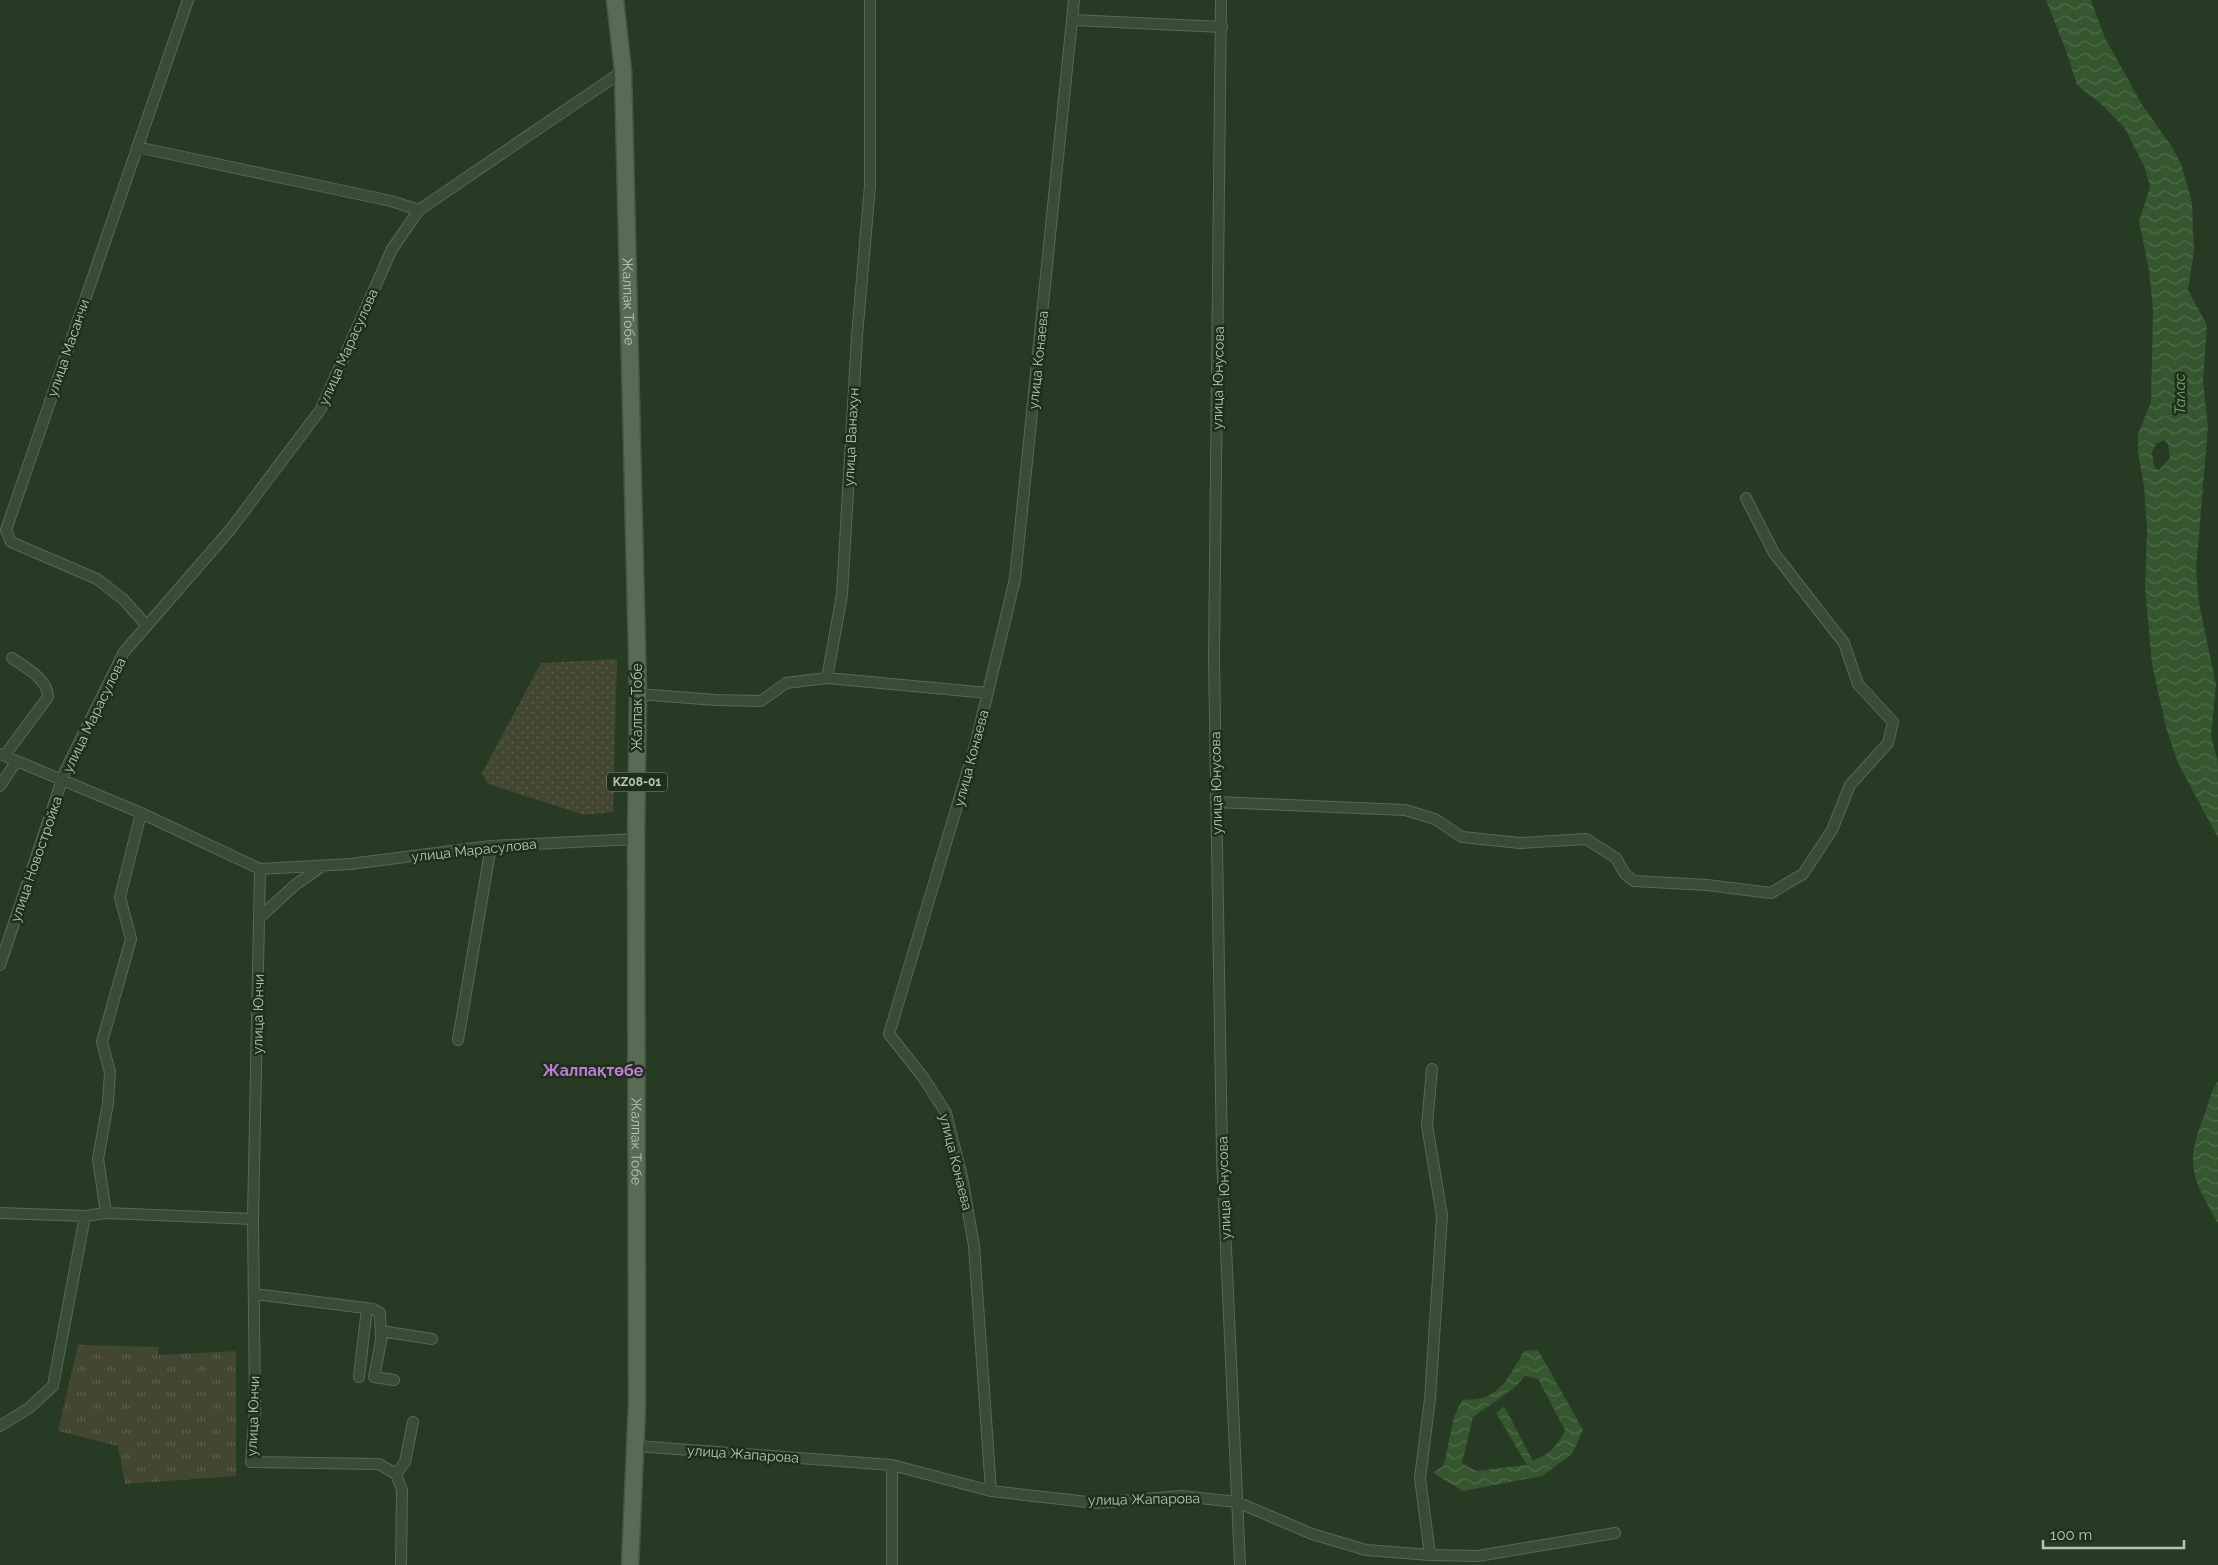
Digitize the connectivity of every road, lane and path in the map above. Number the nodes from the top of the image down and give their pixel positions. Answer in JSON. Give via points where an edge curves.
{"nodes":[{"id":1,"x":188,"y":0,"type":"edge"},
{"id":2,"x":615,"y":0,"type":"edge"},
{"id":3,"x":870,"y":0,"type":"edge"},
{"id":4,"x":1074,"y":0,"type":"edge"},
{"id":5,"x":1221,"y":0,"type":"edge"},
{"id":6,"x":1073,"y":20,"type":"junction"},
{"id":7,"x":1222,"y":27,"type":"junction"},
{"id":8,"x":623,"y":70,"type":"junction"},
{"id":9,"x":137,"y":147,"type":"junction"},
{"id":10,"x":419,"y":210,"type":"junction"},
{"id":11,"x":1746,"y":498,"type":"dead end"},
{"id":12,"x":147,"y":626,"type":"junction"},
{"id":13,"x":12,"y":658,"type":"dead end"},
{"id":14,"x":827,"y":678,"type":"junction"},
{"id":15,"x":988,"y":693,"type":"junction"},
{"id":16,"x":638,"y":694,"type":"junction"},
{"id":17,"x":2,"y":754,"type":"edge"},
{"id":18,"x":16,"y":762,"type":"junction"},
{"id":19,"x":62,"y":780,"type":"junction"},
{"id":20,"x":0,"y":786,"type":"edge"},
{"id":21,"x":1216,"y":802,"type":"junction"},
{"id":22,"x":141,"y":813,"type":"junction"},
{"id":23,"x":636,"y":839,"type":"junction"},
{"id":24,"x":491,"y":846,"type":"junction"},
{"id":25,"x":322,"y":867,"type":"junction"},
{"id":26,"x":260,"y":869,"type":"junction"},
{"id":27,"x":259,"y":918,"type":"junction"},
{"id":28,"x":0,"y":965,"type":"edge"},
{"id":29,"x":458,"y":1040,"type":"dead end"},
{"id":30,"x":1432,"y":1069,"type":"dead end"},
{"id":31,"x":0,"y":1213,"type":"edge"},
{"id":32,"x":106,"y":1213,"type":"junction"},
{"id":33,"x":85,"y":1216,"type":"junction"},
{"id":34,"x":253,"y":1219,"type":"junction"},
{"id":35,"x":254,"y":1294,"type":"junction"},
{"id":36,"x":367,"y":1308,"type":"junction"},
{"id":37,"x":381,"y":1331,"type":"junction"},
{"id":38,"x":432,"y":1339,"type":"dead end"},
{"id":39,"x":359,"y":1376,"type":"dead end"},
{"id":40,"x":394,"y":1380,"type":"dead end"},
{"id":41,"x":413,"y":1422,"type":"dead end"},
{"id":42,"x":0,"y":1426,"type":"edge"},
{"id":43,"x":636,"y":1446,"type":"junction"},
{"id":44,"x":892,"y":1465,"type":"junction"},
{"id":45,"x":396,"y":1474,"type":"junction"},
{"id":46,"x":991,"y":1490,"type":"junction"},
{"id":47,"x":1237,"y":1502,"type":"junction"},
{"id":48,"x":1615,"y":1533,"type":"dead end"},
{"id":49,"x":1430,"y":1555,"type":"junction"},
{"id":50,"x":401,"y":1565,"type":"edge"},
{"id":51,"x":630,"y":1565,"type":"edge"},
{"id":52,"x":892,"y":1565,"type":"edge"},
{"id":53,"x":1240,"y":1565,"type":"edge"}],
"edges":[{"from":1,"to":9,"type":"street","name":"улица Масанчи"},
{"from":2,"to":8,"type":"main road","name":"Жалпак Тобе","number":"KZ08-01"},
{"from":3,"to":14,"type":"street","name":"улица Ванахун","via":[[870,186],[857,336],[842,595]]},
{"from":4,"to":6,"type":"street","name":"улица Конаева"},
{"from":5,"to":7,"type":"street","name":"улица Юнусова"},
{"from":6,"to":7,"type":"street"},
{"from":6,"to":15,"type":"street","name":"улица Конаева","via":[[1016,579]]},
{"from":7,"to":21,"type":"street","name":"улица Юнусова","via":[[1214,658]]},
{"from":8,"to":10,"type":"street","name":"улица Марасулова"},
{"from":8,"to":16,"type":"main road","name":"Жалпак Тобе","number":"KZ08-01"},
{"from":9,"to":10,"type":"street","via":[[391,201]]},
{"from":9,"to":12,"type":"street","name":"улица Масанчи","via":[[6,530],[11,542],[98,579],[123,599]]},
{"from":10,"to":12,"type":"street","name":"улица Марасулова","via":[[392,249],[321,409],[230,530]]},
{"from":11,"to":21,"type":"street","via":[[1774,553],[1844,643],[1858,684],[1894,722],[1888,743],[1850,785],[1832,830],[1803,874],[1771,893],[1708,884],[1634,881],[1625,874],[1616,858],[1586,839],[1520,843],[1462,837],[1435,819],[1405,810]]},
{"from":12,"to":19,"type":"street","name":"улица Марасулова","via":[[124,652]]},
{"from":13,"to":17,"type":"street","via":[[37,676],[48,689],[48,697]]},
{"from":14,"to":15,"type":"street"},
{"from":14,"to":16,"type":"street","via":[[786,683],[761,701]]},
{"from":15,"to":46,"type":"street","name":"улица Конаева","via":[[889,1034],[946,1113],[962,1177],[974,1246]]},
{"from":16,"to":23,"type":"main road","name":"Жалпак Тобе","number":"KZ08-01"},
{"from":17,"to":18,"type":"street","name":"улица Марасулова"},
{"from":18,"to":19,"type":"street","name":"улица Марасулова"},
{"from":18,"to":20,"type":"street"},
{"from":19,"to":22,"type":"street","name":"улица Марасулова"},
{"from":19,"to":28,"type":"street","name":"улица Новостройка"},
{"from":21,"to":47,"type":"street","name":"улица Юнусова","via":[[1222,1157]]},
{"from":22,"to":26,"type":"street","name":"улица Марасулова"},
{"from":22,"to":32,"type":"street","via":[[120,897],[131,939],[102,1042],[110,1072],[98,1159]]},
{"from":23,"to":24,"type":"street","name":"улица Марасулова"},
{"from":23,"to":43,"type":"main road","name":"Жалпак Тобе","number":"KZ08-01"},
{"from":24,"to":25,"type":"street","name":"улица Марасулова"},
{"from":24,"to":29,"type":"street"},
{"from":25,"to":26,"type":"street","name":"улица Марасулова"},
{"from":25,"to":27,"type":"street"},
{"from":26,"to":27,"type":"street","name":"улица Юнчи"},
{"from":27,"to":34,"type":"street","name":"улица Юнчи"},
{"from":30,"to":49,"type":"street","via":[[1427,1125],[1442,1216],[1430,1399],[1420,1478]]},
{"from":31,"to":33,"type":"street"},
{"from":32,"to":33,"type":"street"},
{"from":32,"to":34,"type":"street"},
{"from":33,"to":42,"type":"street","via":[[53,1386],[29,1408]]},
{"from":34,"to":35,"type":"street","name":"улица Юнчи"},
{"from":35,"to":36,"type":"street"},
{"from":35,"to":45,"type":"street","name":"улица Юнчи","via":[[255,1410],[250,1462],[379,1464]]},
{"from":36,"to":37,"type":"street","via":[[380,1313]]},
{"from":36,"to":39,"type":"street"},
{"from":37,"to":38,"type":"street"},
{"from":37,"to":40,"type":"street","via":[[374,1378]]},
{"from":41,"to":45,"type":"street","via":[[405,1462]]},
{"from":43,"to":44,"type":"street","name":"улица Жапарова"},
{"from":43,"to":51,"type":"main road","name":"Жалпак Тобе","number":"KZ08-01"},
{"from":44,"to":46,"type":"street","name":"улица Жапарова"},
{"from":44,"to":52,"type":"street"},
{"from":45,"to":50,"type":"street","via":[[402,1490]]},
{"from":46,"to":47,"type":"street","name":"улица Жапарова","via":[[1096,1502],[1181,1496]]},
{"from":47,"to":49,"type":"street","name":"улица Жапарова","via":[[1312,1534],[1366,1550]]},
{"from":47,"to":53,"type":"street","name":"улица Юнусова"},
{"from":48,"to":49,"type":"street","name":"улица Жапарова","via":[[1478,1556]]}]}
